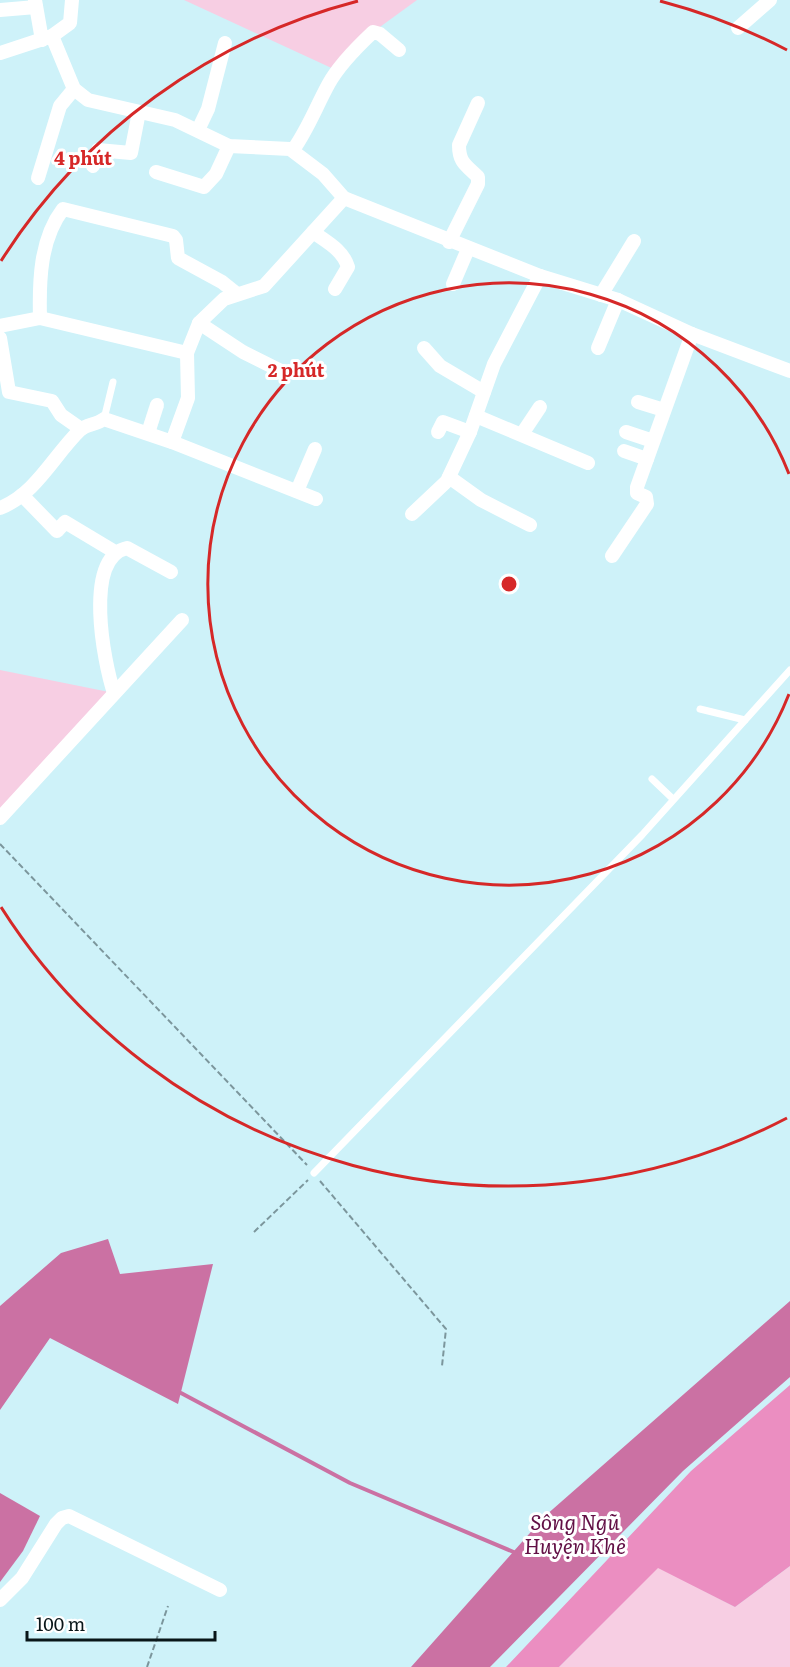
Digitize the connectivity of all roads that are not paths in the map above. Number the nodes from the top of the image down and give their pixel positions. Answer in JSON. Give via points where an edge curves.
{"nodes":[{"id":1,"x":72,"y":0,"type":"edge"},
{"id":2,"x":770,"y":0,"type":"edge"},
{"id":3,"x":35,"y":4,"type":"edge"},
{"id":4,"x":0,"y":10,"type":"edge"},
{"id":5,"x":738,"y":28,"type":"dead end"},
{"id":6,"x":47,"y":38,"type":"junction"},
{"id":7,"x":225,"y":43,"type":"dead end"},
{"id":8,"x":399,"y":50,"type":"dead end"},
{"id":9,"x":0,"y":53,"type":"edge"},
{"id":10,"x":74,"y":89,"type":"junction"},
{"id":11,"x":478,"y":103,"type":"dead end"},
{"id":12,"x":139,"y":112,"type":"junction"},
{"id":13,"x":198,"y":130,"type":"junction"},
{"id":14,"x":230,"y":146,"type":"junction"},
{"id":15,"x":293,"y":150,"type":"junction"},
{"id":16,"x":93,"y":166,"type":"dead end"},
{"id":17,"x":156,"y":172,"type":"dead end"},
{"id":18,"x":38,"y":178,"type":"dead end"},
{"id":19,"x":344,"y":198,"type":"junction"},
{"id":20,"x":313,"y":232,"type":"junction"},
{"id":21,"x":634,"y":241,"type":"dead end"},
{"id":22,"x":449,"y":242,"type":"junction"},
{"id":23,"x":468,"y":249,"type":"junction"},
{"id":24,"x":540,"y":276,"type":"junction"},
{"id":25,"x":453,"y":284,"type":"dead end"},
{"id":26,"x":335,"y":289,"type":"dead end"},
{"id":27,"x":237,"y":294,"type":"junction"},
{"id":28,"x":601,"y":295,"type":"junction"},
{"id":29,"x":618,"y":300,"type":"junction"},
{"id":30,"x":40,"y":318,"type":"junction"},
{"id":31,"x":199,"y":323,"type":"junction"},
{"id":32,"x":0,"y":326,"type":"edge"},
{"id":33,"x":692,"y":334,"type":"junction"},
{"id":34,"x":0,"y":338,"type":"edge"},
{"id":35,"x":423,"y":348,"type":"dead end"},
{"id":36,"x":598,"y":348,"type":"dead end"},
{"id":37,"x":187,"y":353,"type":"junction"},
{"id":38,"x":281,"y":371,"type":"dead end"},
{"id":39,"x":790,"y":371,"type":"edge"},
{"id":40,"x":113,"y":382,"type":"dead end"},
{"id":41,"x":484,"y":392,"type":"junction"},
{"id":42,"x":638,"y":402,"type":"dead end"},
{"id":43,"x":157,"y":405,"type":"dead end"},
{"id":44,"x":540,"y":407,"type":"dead end"},
{"id":45,"x":664,"y":410,"type":"junction"},
{"id":46,"x":476,"y":416,"type":"junction"},
{"id":47,"x":104,"y":419,"type":"junction"},
{"id":48,"x":81,"y":429,"type":"junction"},
{"id":49,"x":438,"y":432,"type":"dead end"},
{"id":50,"x":470,"y":432,"type":"junction"},
{"id":51,"x":626,"y":432,"type":"dead end"},
{"id":52,"x":147,"y":433,"type":"junction"},
{"id":53,"x":522,"y":434,"type":"junction"},
{"id":54,"x":653,"y":441,"type":"junction"},
{"id":55,"x":172,"y":442,"type":"junction"},
{"id":56,"x":315,"y":449,"type":"dead end"},
{"id":57,"x":624,"y":451,"type":"dead end"},
{"id":58,"x":647,"y":459,"type":"junction"},
{"id":59,"x":588,"y":463,"type":"dead end"},
{"id":60,"x":449,"y":477,"type":"junction"},
{"id":61,"x":297,"y":491,"type":"junction"},
{"id":62,"x":22,"y":495,"type":"junction"},
{"id":63,"x":316,"y":499,"type":"dead end"},
{"id":64,"x":0,"y":508,"type":"edge"},
{"id":65,"x":412,"y":514,"type":"dead end"},
{"id":66,"x":530,"y":525,"type":"dead end"},
{"id":67,"x":115,"y":552,"type":"junction"},
{"id":68,"x":612,"y":556,"type":"dead end"},
{"id":69,"x":171,"y":572,"type":"dead end"},
{"id":70,"x":182,"y":620,"type":"dead end"},
{"id":71,"x":790,"y":670,"type":"edge"},
{"id":72,"x":114,"y":693,"type":"junction"},
{"id":73,"x":700,"y":709,"type":"dead end"},
{"id":74,"x":744,"y":720,"type":"junction"},
{"id":75,"x":652,"y":779,"type":"dead end"},
{"id":76,"x":673,"y":800,"type":"junction"},
{"id":77,"x":0,"y":818,"type":"edge"},
{"id":78,"x":314,"y":1173,"type":"road end"},
{"id":79,"x":219,"y":1590,"type":"dead end"},
{"id":80,"x":0,"y":1600,"type":"edge"}],
"edges":[{"from":1,"to":6,"type":"street","via":[[72,20]]},
{"from":2,"to":5,"type":"street"},
{"from":3,"to":4,"type":"street"},
{"from":3,"to":6,"type":"street"},
{"from":6,"to":9,"type":"street"},
{"from":6,"to":10,"type":"street"},
{"from":7,"to":13,"type":"street","via":[[208,109]]},
{"from":8,"to":15,"type":"street","via":[[374,32],[365,40],[329,83],[308,129]]},
{"from":10,"to":12,"type":"street","via":[[88,100]]},
{"from":10,"to":18,"type":"street","via":[[60,106]]},
{"from":11,"to":22,"type":"street","via":[[459,151],[464,167],[478,177],[478,184]]},
{"from":12,"to":13,"type":"street"},
{"from":12,"to":16,"type":"street","via":[[131,153],[98,150]]},
{"from":13,"to":14,"type":"street"},
{"from":14,"to":15,"type":"street"},
{"from":14,"to":17,"type":"street","via":[[216,174],[204,187]]},
{"from":15,"to":19,"type":"street","via":[[323,174]]},
{"from":19,"to":20,"type":"street"},
{"from":19,"to":22,"type":"street"},
{"from":20,"to":26,"type":"street","via":[[338,249],[346,260],[348,267]]},
{"from":20,"to":27,"type":"street","via":[[264,286]]},
{"from":21,"to":28,"type":"street"},
{"from":22,"to":23,"type":"street"},
{"from":23,"to":24,"type":"street"},
{"from":23,"to":25,"type":"street"},
{"from":24,"to":28,"type":"street"},
{"from":24,"to":41,"type":"street","via":[[494,364]]},
{"from":27,"to":30,"type":"street","via":[[178,258],[173,236],[63,209],[52,222],[43,256]]},
{"from":27,"to":31,"type":"street","via":[[224,299]]},
{"from":28,"to":29,"type":"street"},
{"from":29,"to":33,"type":"street"},
{"from":29,"to":36,"type":"street"},
{"from":30,"to":32,"type":"street"},
{"from":30,"to":37,"type":"street"},
{"from":31,"to":37,"type":"street"},
{"from":31,"to":38,"type":"street"},
{"from":33,"to":39,"type":"street"},
{"from":33,"to":45,"type":"street"},
{"from":34,"to":48,"type":"street","via":[[9,392],[52,401],[62,415]]},
{"from":35,"to":41,"type":"street","via":[[440,366]]},
{"from":37,"to":55,"type":"street","via":[[188,398]]},
{"from":40,"to":47,"type":"lane"},
{"from":41,"to":46,"type":"street"},
{"from":42,"to":45,"type":"street"},
{"from":43,"to":52,"type":"street"},
{"from":44,"to":53,"type":"street"},
{"from":45,"to":54,"type":"street"},
{"from":46,"to":50,"type":"street"},
{"from":46,"to":53,"type":"street"},
{"from":47,"to":48,"type":"street"},
{"from":47,"to":52,"type":"street"},
{"from":48,"to":62,"type":"street"},
{"from":49,"to":50,"type":"street","via":[[443,422],[449,422]]},
{"from":50,"to":60,"type":"street"},
{"from":51,"to":54,"type":"street"},
{"from":52,"to":55,"type":"street"},
{"from":53,"to":59,"type":"street"},
{"from":54,"to":58,"type":"street"},
{"from":55,"to":61,"type":"street"},
{"from":56,"to":61,"type":"street"},
{"from":57,"to":58,"type":"street"},
{"from":58,"to":68,"type":"street","via":[[636,491],[648,504]]},
{"from":60,"to":65,"type":"street"},
{"from":60,"to":66,"type":"street","via":[[481,500]]},
{"from":61,"to":63,"type":"street"},
{"from":62,"to":64,"type":"street"},
{"from":62,"to":67,"type":"street","via":[[57,531],[65,522]]},
{"from":67,"to":69,"type":"street","via":[[133,549]]},
{"from":67,"to":72,"type":"street","via":[[103,580],[100,610],[101,642]]},
{"from":70,"to":72,"type":"street"},
{"from":71,"to":74,"type":"lane"},
{"from":72,"to":77,"type":"street"},
{"from":73,"to":74,"type":"lane"},
{"from":74,"to":76,"type":"lane"},
{"from":75,"to":76,"type":"lane"},
{"from":76,"to":78,"type":"lane"},
{"from":79,"to":80,"type":"street","via":[[120,1539],[65,1516],[45,1538],[22,1578]]}]}
